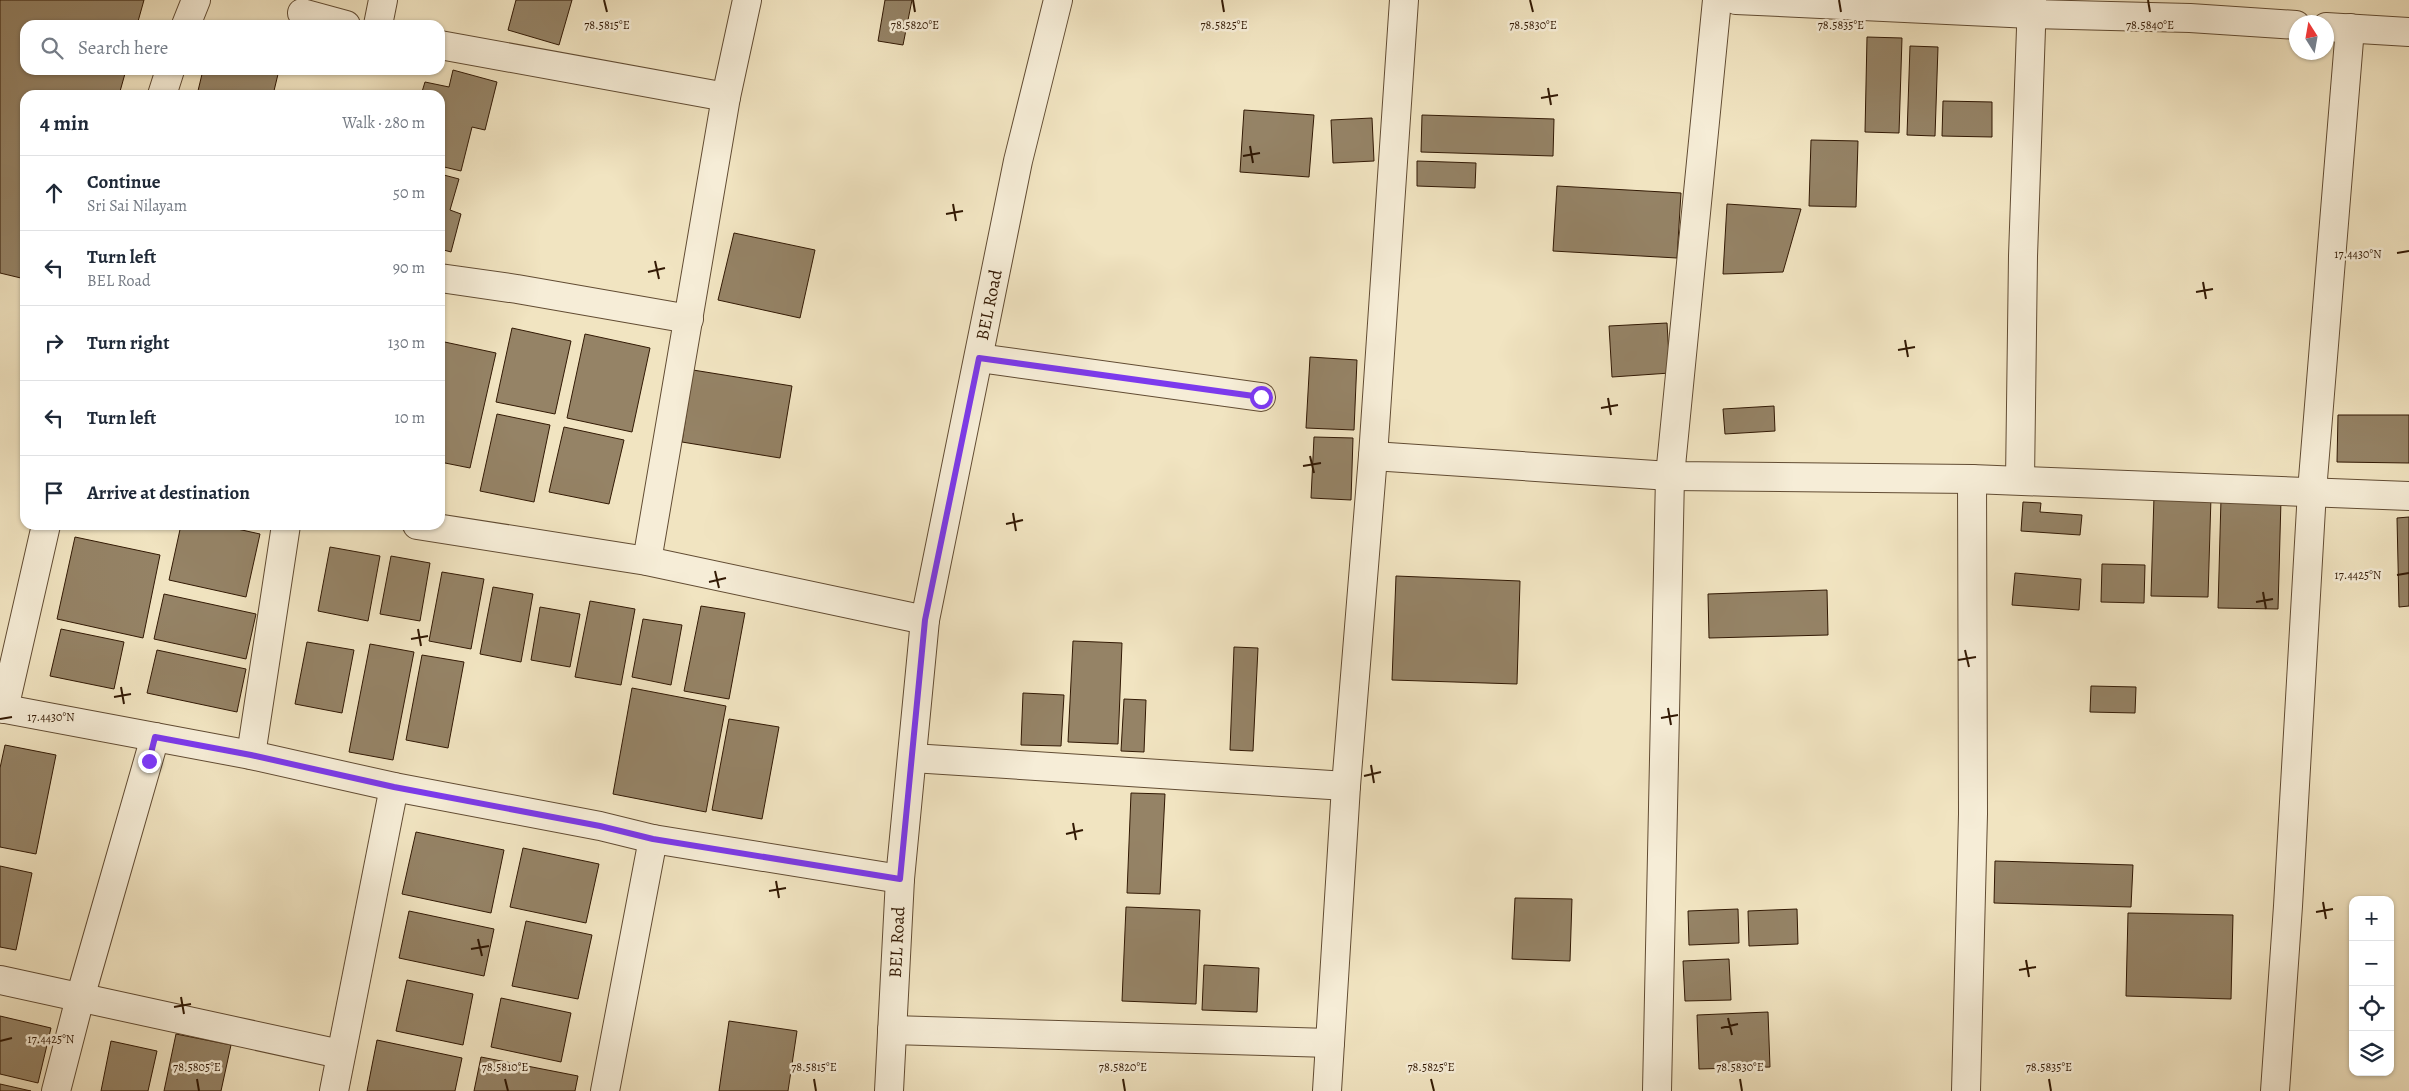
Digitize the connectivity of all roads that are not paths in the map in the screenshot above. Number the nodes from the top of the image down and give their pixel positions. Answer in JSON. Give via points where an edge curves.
{"nodes":[{"id":1,"x":196,"y":0,"type":"edge"},
{"id":2,"x":383,"y":0,"type":"edge"},
{"id":3,"x":747,"y":0,"type":"edge"},
{"id":4,"x":1058,"y":0,"type":"edge"},
{"id":5,"x":1404,"y":0,"type":"edge"},
{"id":6,"x":1716,"y":0,"type":"edge"},
{"id":7,"x":1736,"y":0,"type":"edge"},
{"id":8,"x":2032,"y":7,"type":"edge"},
{"id":9,"x":302,"y":13,"type":"dead end"},
{"id":10,"x":188,"y":20,"type":"edge"},
{"id":11,"x":328,"y":20,"type":"edge"},
{"id":12,"x":379,"y":20,"type":"edge"},
{"id":13,"x":2289,"y":25,"type":"edge"},
{"id":14,"x":2338,"y":28,"type":"edge"},
{"id":15,"x":2409,"y":32,"type":"edge"},
{"id":16,"x":445,"y":46,"type":"edge"},
{"id":17,"x":168,"y":75,"type":"edge"},
{"id":18,"x":164,"y":90,"type":"edge"},
{"id":19,"x":726,"y":97,"type":"junction"},
{"id":20,"x":445,"y":279,"type":"edge"},
{"id":21,"x":689,"y":319,"type":"junction"},
{"id":22,"x":979,"y":358,"type":"junction"},
{"id":23,"x":1261,"y":397,"type":"dead end"},
{"id":24,"x":1373,"y":456,"type":"junction"},
{"id":25,"x":1670,"y":476,"type":"junction"},
{"id":26,"x":1972,"y":479,"type":"junction"},
{"id":27,"x":2020,"y":480,"type":"junction"},
{"id":28,"x":2312,"y":490,"type":"junction"},
{"id":29,"x":2409,"y":496,"type":"edge"},
{"id":30,"x":445,"y":529,"type":"edge"},
{"id":31,"x":45,"y":530,"type":"edge"},
{"id":32,"x":285,"y":530,"type":"edge"},
{"id":33,"x":648,"y":561,"type":"junction"},
{"id":34,"x":925,"y":620,"type":"junction"},
{"id":35,"x":2,"y":708,"type":"edge"},
{"id":36,"x":155,"y":737,"type":"junction"},
{"id":37,"x":251,"y":755,"type":"junction"},
{"id":38,"x":912,"y":758,"type":"junction"},
{"id":39,"x":1346,"y":786,"type":"junction"},
{"id":40,"x":394,"y":787,"type":"junction"},
{"id":41,"x":653,"y":839,"type":"junction"},
{"id":42,"x":900,"y":879,"type":"junction"},
{"id":43,"x":0,"y":980,"type":"edge"},
{"id":44,"x":80,"y":998,"type":"junction"},
{"id":45,"x":892,"y":1030,"type":"junction"},
{"id":46,"x":1330,"y":1043,"type":"junction"},
{"id":47,"x":340,"y":1054,"type":"junction"},
{"id":48,"x":56,"y":1091,"type":"edge"},
{"id":49,"x":334,"y":1091,"type":"edge"},
{"id":50,"x":605,"y":1091,"type":"edge"},
{"id":51,"x":889,"y":1091,"type":"edge"},
{"id":52,"x":1327,"y":1091,"type":"edge"},
{"id":53,"x":1657,"y":1091,"type":"edge"},
{"id":54,"x":1966,"y":1091,"type":"edge"},
{"id":55,"x":2275,"y":1091,"type":"edge"}],
"edges":[{"from":1,"to":10,"type":"street"},
{"from":2,"to":12,"type":"street"},
{"from":3,"to":19,"type":"street"},
{"from":4,"to":22,"type":"street","name":"BEL Road","via":[[1018,161]]},
{"from":5,"to":24,"type":"street"},
{"from":6,"to":25,"type":"street"},
{"from":7,"to":8,"type":"street"},
{"from":8,"to":13,"type":"street"},
{"from":8,"to":27,"type":"street"},
{"from":9,"to":11,"type":"street"},
{"from":14,"to":15,"type":"street"},
{"from":14,"to":28,"type":"street"},
{"from":16,"to":19,"type":"street"},
{"from":17,"to":18,"type":"street"},
{"from":19,"to":21,"type":"street"},
{"from":20,"to":21,"type":"street"},
{"from":21,"to":33,"type":"street"},
{"from":22,"to":23,"type":"street"},
{"from":22,"to":34,"type":"street","name":"BEL Road"},
{"from":24,"to":25,"type":"street"},
{"from":24,"to":39,"type":"street"},
{"from":25,"to":26,"type":"street"},
{"from":25,"to":53,"type":"street"},
{"from":26,"to":27,"type":"street"},
{"from":26,"to":54,"type":"street","via":[[1973,814]]},
{"from":27,"to":28,"type":"street"},
{"from":28,"to":29,"type":"street"},
{"from":28,"to":55,"type":"street"},
{"from":30,"to":33,"type":"street"},
{"from":31,"to":35,"type":"street"},
{"from":32,"to":37,"type":"street"},
{"from":33,"to":34,"type":"street"},
{"from":34,"to":38,"type":"street","name":"BEL Road"},
{"from":35,"to":36,"type":"street"},
{"from":36,"to":37,"type":"street"},
{"from":36,"to":44,"type":"street"},
{"from":37,"to":40,"type":"street"},
{"from":38,"to":39,"type":"street"},
{"from":38,"to":42,"type":"street","name":"BEL Road"},
{"from":39,"to":46,"type":"street"},
{"from":40,"to":41,"type":"street"},
{"from":40,"to":47,"type":"street"},
{"from":41,"to":42,"type":"street"},
{"from":41,"to":50,"type":"street"},
{"from":42,"to":45,"type":"street","name":"BEL Road"},
{"from":43,"to":44,"type":"street"},
{"from":44,"to":47,"type":"street"},
{"from":44,"to":48,"type":"street"},
{"from":45,"to":46,"type":"street"},
{"from":45,"to":51,"type":"street","name":"BEL Road"},
{"from":46,"to":52,"type":"street"},
{"from":47,"to":49,"type":"street"}]}
